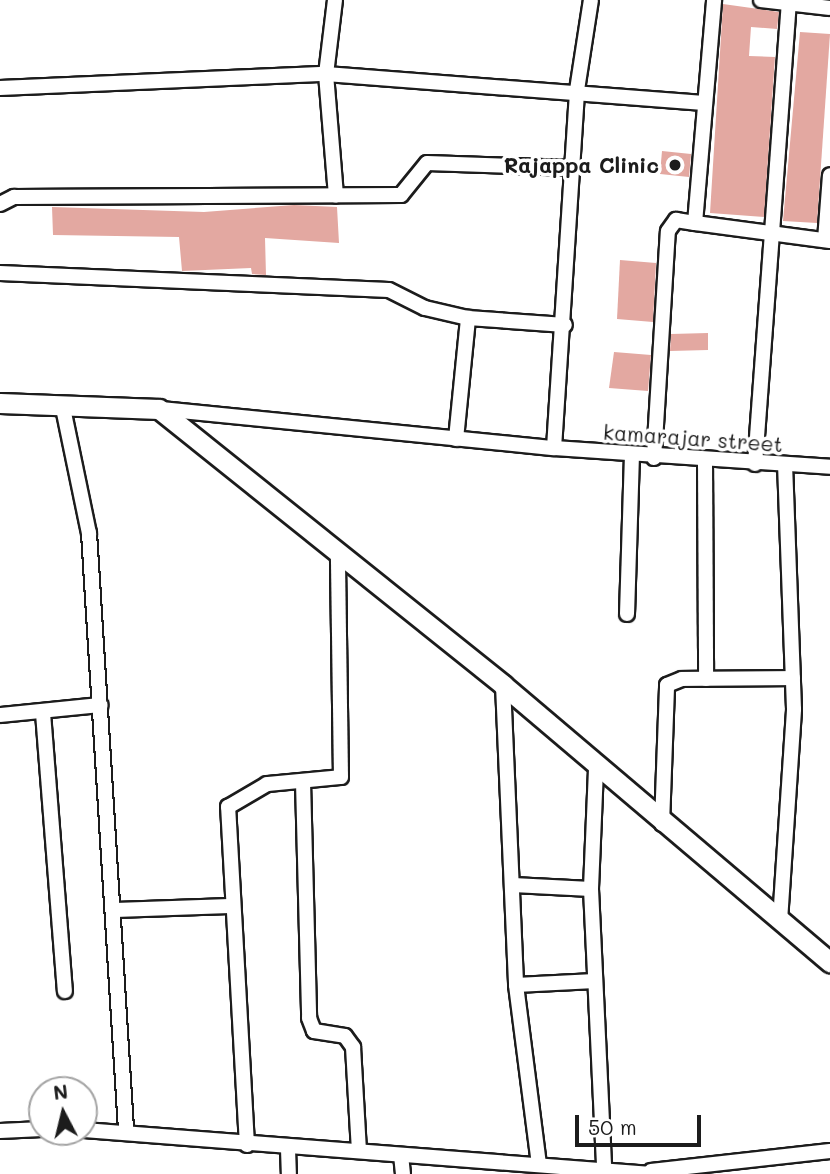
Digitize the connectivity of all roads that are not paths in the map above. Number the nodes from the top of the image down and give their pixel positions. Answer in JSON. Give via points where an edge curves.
{"nodes":[{"id":1,"x":335,"y":0,"type":"edge"},
{"id":2,"x":591,"y":0,"type":"edge"},
{"id":3,"x":714,"y":0,"type":"edge"},
{"id":4,"x":761,"y":0,"type":"edge"},
{"id":5,"x":789,"y":3,"type":"junction"},
{"id":6,"x":830,"y":8,"type":"edge"},
{"id":7,"x":326,"y":74,"type":"junction"},
{"id":8,"x":0,"y":88,"type":"edge"},
{"id":9,"x":577,"y":90,"type":"junction"},
{"id":10,"x":704,"y":103,"type":"junction"},
{"id":11,"x":572,"y":168,"type":"junction"},
{"id":12,"x":830,"y":175,"type":"edge"},
{"id":13,"x":336,"y":196,"type":"junction"},
{"id":14,"x":0,"y":198,"type":"edge"},
{"id":15,"x":695,"y":223,"type":"junction"},
{"id":16,"x":772,"y":235,"type":"junction"},
{"id":17,"x":828,"y":241,"type":"edge"},
{"id":18,"x":0,"y":273,"type":"edge"},
{"id":19,"x":468,"y":318,"type":"junction"},
{"id":20,"x":565,"y":325,"type":"junction"},
{"id":21,"x":0,"y":403,"type":"edge"},
{"id":22,"x":63,"y":408,"type":"junction"},
{"id":23,"x":159,"y":409,"type":"junction"},
{"id":24,"x":456,"y":439,"type":"junction"},
{"id":25,"x":554,"y":448,"type":"junction"},
{"id":26,"x":632,"y":456,"type":"junction"},
{"id":27,"x":654,"y":458,"type":"junction"},
{"id":28,"x":705,"y":462,"type":"junction"},
{"id":29,"x":755,"y":464,"type":"junction"},
{"id":30,"x":785,"y":465,"type":"junction"},
{"id":31,"x":830,"y":467,"type":"edge"},
{"id":32,"x":338,"y":552,"type":"junction"},
{"id":33,"x":627,"y":614,"type":"dead end"},
{"id":34,"x":793,"y":678,"type":"junction"},
{"id":35,"x":706,"y":679,"type":"junction"},
{"id":36,"x":503,"y":685,"type":"junction"},
{"id":37,"x":101,"y":705,"type":"junction"},
{"id":38,"x":43,"y":713,"type":"junction"},
{"id":39,"x":0,"y":715,"type":"edge"},
{"id":40,"x":596,"y":769,"type":"junction"},
{"id":41,"x":303,"y":782,"type":"junction"},
{"id":42,"x":662,"y":824,"type":"junction"},
{"id":43,"x":513,"y":885,"type":"junction"},
{"id":44,"x":591,"y":889,"type":"junction"},
{"id":45,"x":230,"y":906,"type":"junction"},
{"id":46,"x":115,"y":910,"type":"junction"},
{"id":47,"x":780,"y":921,"type":"junction"},
{"id":48,"x":830,"y":962,"type":"edge"},
{"id":49,"x":594,"y":981,"type":"junction"},
{"id":50,"x":516,"y":985,"type":"junction"},
{"id":51,"x":65,"y":991,"type":"dead end"},
{"id":52,"x":28,"y":1130,"type":"edge"},
{"id":53,"x":98,"y":1130,"type":"edge"},
{"id":54,"x":126,"y":1130,"type":"junction"},
{"id":55,"x":0,"y":1131,"type":"edge"},
{"id":56,"x":247,"y":1144,"type":"junction"},
{"id":57,"x":288,"y":1149,"type":"junction"},
{"id":58,"x":830,"y":1151,"type":"edge"},
{"id":59,"x":359,"y":1152,"type":"junction"},
{"id":60,"x":401,"y":1155,"type":"junction"},
{"id":61,"x":539,"y":1165,"type":"junction"},
{"id":62,"x":771,"y":1167,"type":"edge"},
{"id":63,"x":604,"y":1168,"type":"junction"},
{"id":64,"x":651,"y":1172,"type":"edge"},
{"id":65,"x":289,"y":1174,"type":"edge"},
{"id":66,"x":403,"y":1174,"type":"edge"}],
"edges":[{"from":1,"to":7,"type":"street"},
{"from":2,"to":9,"type":"street"},
{"from":3,"to":10,"type":"street"},
{"from":4,"to":5,"type":"street"},
{"from":5,"to":6,"type":"street"},
{"from":5,"to":16,"type":"street"},
{"from":7,"to":8,"type":"street"},
{"from":7,"to":9,"type":"street"},
{"from":7,"to":13,"type":"street"},
{"from":9,"to":10,"type":"street"},
{"from":9,"to":11,"type":"street"},
{"from":10,"to":15,"type":"street"},
{"from":11,"to":13,"type":"street","via":[[427,163],[406,193]]},
{"from":11,"to":20,"type":"street"},
{"from":12,"to":17,"type":"street"},
{"from":13,"to":14,"type":"street"},
{"from":15,"to":16,"type":"street"},
{"from":15,"to":27,"type":"street","via":[[676,220],[668,231]]},
{"from":16,"to":17,"type":"street"},
{"from":16,"to":29,"type":"street"},
{"from":18,"to":19,"type":"street","via":[[389,290],[425,308]]},
{"from":19,"to":20,"type":"street"},
{"from":19,"to":24,"type":"street"},
{"from":20,"to":25,"type":"street"},
{"from":21,"to":22,"type":"main road"},
{"from":22,"to":23,"type":"main road"},
{"from":22,"to":37,"type":"street","via":[[89,533]]},
{"from":23,"to":24,"type":"street","name":"kamarajar street"},
{"from":23,"to":32,"type":"main road"},
{"from":24,"to":25,"type":"street","name":"kamarajar street"},
{"from":25,"to":26,"type":"street","name":"kamarajar street"},
{"from":26,"to":27,"type":"street","name":"kamarajar street"},
{"from":26,"to":33,"type":"street"},
{"from":27,"to":28,"type":"street","name":"kamarajar street"},
{"from":28,"to":29,"type":"street","name":"kamarajar street"},
{"from":28,"to":35,"type":"street"},
{"from":29,"to":30,"type":"street","name":"kamarajar street"},
{"from":30,"to":31,"type":"street","name":"kamarajar street"},
{"from":30,"to":34,"type":"street"},
{"from":32,"to":36,"type":"main road"},
{"from":32,"to":41,"type":"street","via":[[341,777]]},
{"from":34,"to":35,"type":"street"},
{"from":34,"to":47,"type":"street"},
{"from":35,"to":42,"type":"street","via":[[667,685]]},
{"from":36,"to":40,"type":"main road"},
{"from":36,"to":43,"type":"street"},
{"from":37,"to":38,"type":"street"},
{"from":37,"to":46,"type":"street"},
{"from":38,"to":39,"type":"street"},
{"from":38,"to":51,"type":"street"},
{"from":40,"to":42,"type":"main road"},
{"from":40,"to":44,"type":"street"},
{"from":41,"to":45,"type":"street","via":[[267,784],[257,795],[230,800]]},
{"from":41,"to":59,"type":"street","via":[[310,1026],[351,1042]]},
{"from":42,"to":47,"type":"main road"},
{"from":43,"to":44,"type":"street"},
{"from":43,"to":50,"type":"street"},
{"from":44,"to":49,"type":"street"},
{"from":45,"to":46,"type":"street"},
{"from":45,"to":56,"type":"street"},
{"from":46,"to":54,"type":"street"},
{"from":47,"to":48,"type":"main road"},
{"from":49,"to":50,"type":"street"},
{"from":49,"to":63,"type":"street"},
{"from":50,"to":61,"type":"street"},
{"from":52,"to":55,"type":"street"},
{"from":53,"to":54,"type":"street"},
{"from":54,"to":56,"type":"street"},
{"from":56,"to":57,"type":"street"},
{"from":57,"to":59,"type":"street"},
{"from":57,"to":65,"type":"street"},
{"from":58,"to":62,"type":"street"},
{"from":59,"to":60,"type":"street"},
{"from":60,"to":61,"type":"street"},
{"from":60,"to":66,"type":"street"},
{"from":61,"to":63,"type":"street"},
{"from":62,"to":64,"type":"street"},
{"from":63,"to":64,"type":"street"}]}
